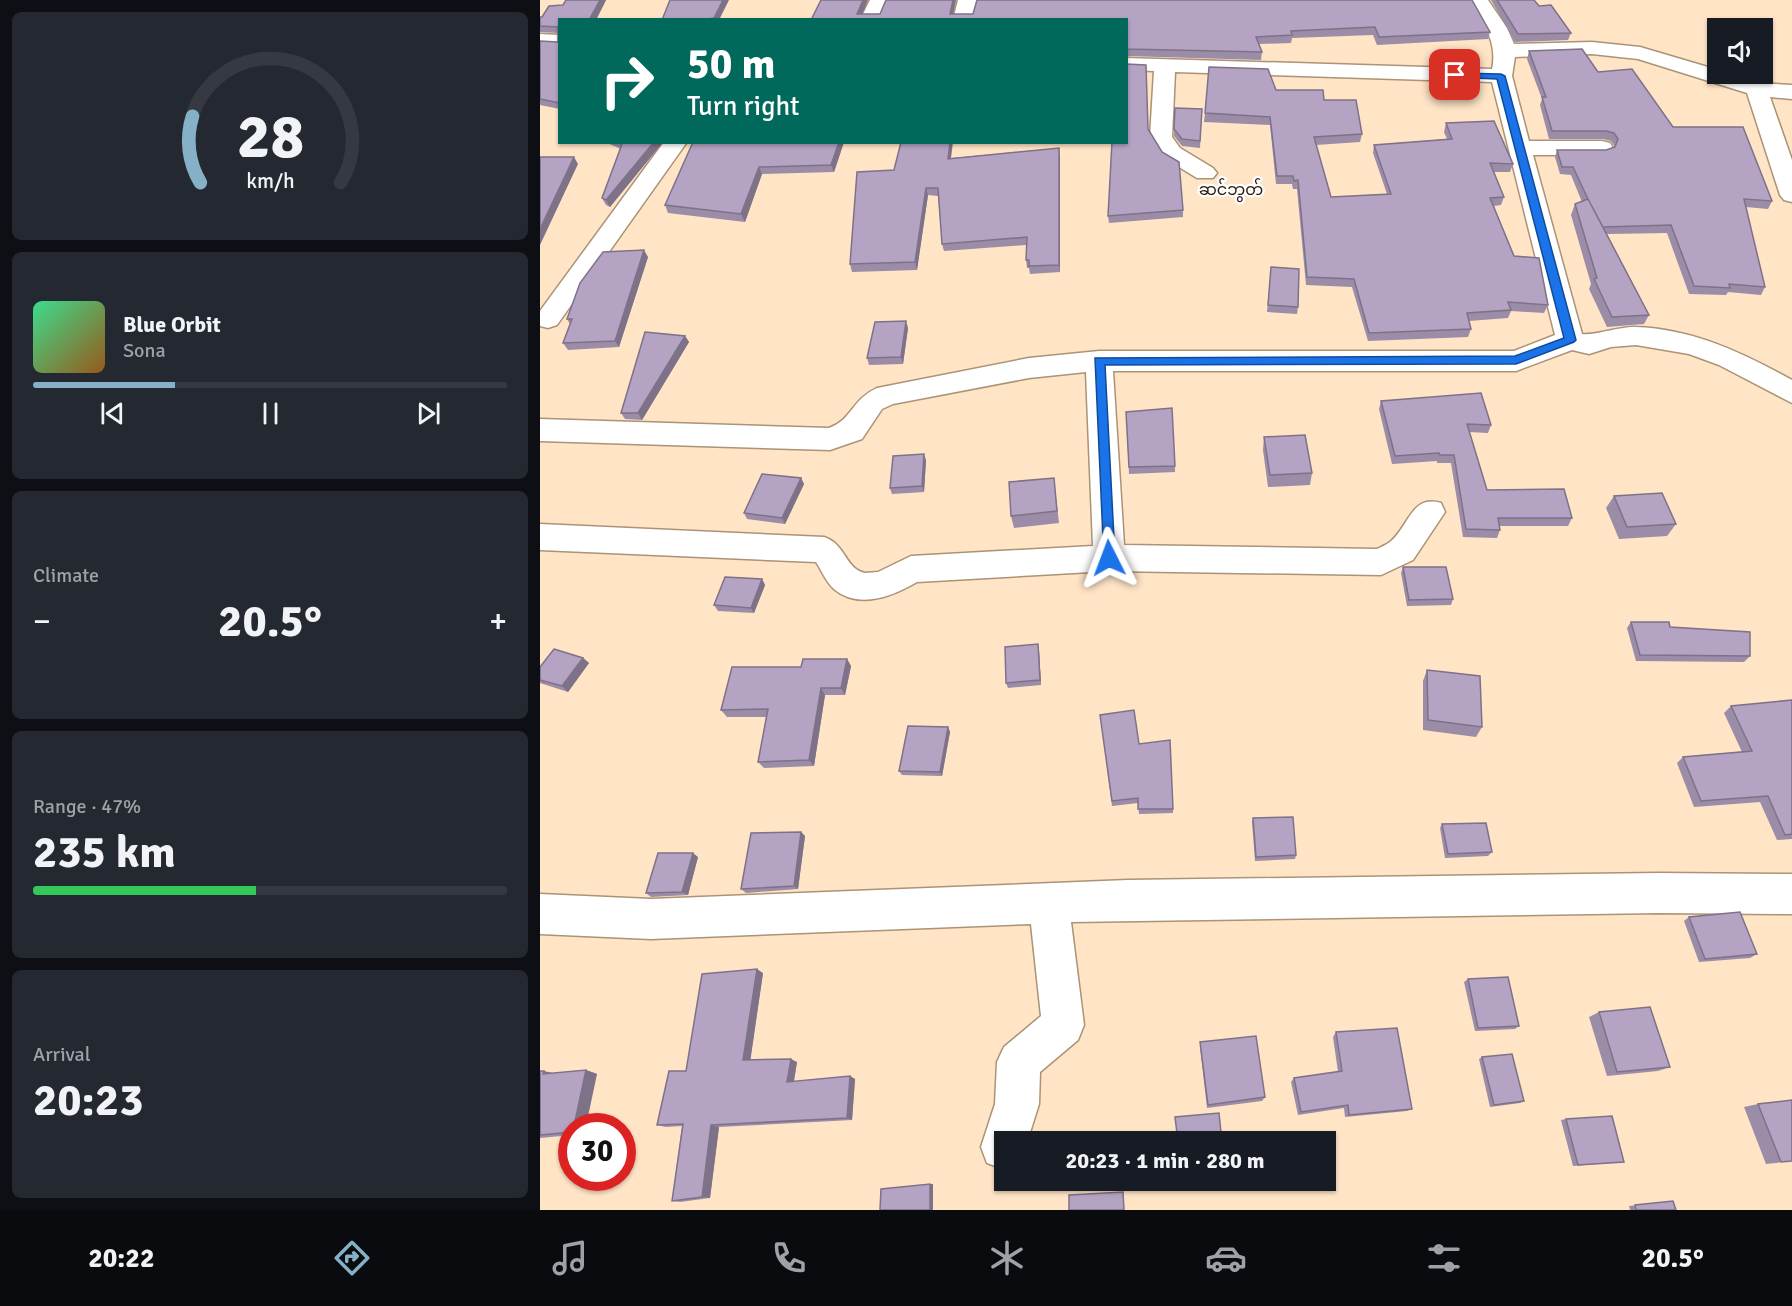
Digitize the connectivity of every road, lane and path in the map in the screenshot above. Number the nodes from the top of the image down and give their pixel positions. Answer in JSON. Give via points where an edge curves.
{"nodes":[{"id":1,"x":880,"y":0,"type":"edge"},
{"id":2,"x":968,"y":0,"type":"edge"},
{"id":3,"x":1478,"y":0,"type":"edge"},
{"id":4,"x":871,"y":18,"type":"edge"},
{"id":5,"x":964,"y":18,"type":"edge"},
{"id":6,"x":540,"y":40,"type":"edge"},
{"id":7,"x":558,"y":41,"type":"edge"},
{"id":8,"x":1506,"y":51,"type":"junction"},
{"id":9,"x":1128,"y":64,"type":"edge"},
{"id":10,"x":1165,"y":66,"type":"junction"},
{"id":11,"x":1501,"y":76,"type":"junction"},
{"id":12,"x":1757,"y":89,"type":"junction"},
{"id":13,"x":1792,"y":92,"type":"edge"},
{"id":14,"x":675,"y":144,"type":"edge"},
{"id":15,"x":1519,"y":148,"type":"junction"},
{"id":16,"x":1602,"y":148,"type":"edge"},
{"id":17,"x":1786,"y":155,"type":"edge"},
{"id":18,"x":1205,"y":173,"type":"dead end"},
{"id":19,"x":1792,"y":195,"type":"edge"},
{"id":20,"x":549,"y":319,"type":"dead end"},
{"id":21,"x":1570,"y":340,"type":"junction"},
{"id":22,"x":1099,"y":361,"type":"junction"},
{"id":23,"x":1792,"y":393,"type":"edge"},
{"id":24,"x":540,"y":430,"type":"edge"},
{"id":25,"x":1430,"y":512,"type":"dead end"},
{"id":26,"x":540,"y":537,"type":"edge"},
{"id":27,"x":1109,"y":558,"type":"junction"},
{"id":28,"x":1792,"y":894,"type":"edge"},
{"id":29,"x":1049,"y":904,"type":"junction"},
{"id":30,"x":540,"y":914,"type":"edge"},
{"id":31,"x":1008,"y":1131,"type":"edge"}],
"edges":[{"from":1,"to":4,"type":"street"},
{"from":2,"to":5,"type":"street"},
{"from":3,"to":8,"type":"street","via":[[1502,37]]},
{"from":6,"to":7,"type":"street"},
{"from":8,"to":11,"type":"street"},
{"from":8,"to":12,"type":"street","via":[[1592,48],[1640,53]]},
{"from":9,"to":10,"type":"street"},
{"from":10,"to":11,"type":"street"},
{"from":10,"to":18,"type":"street","via":[[1161,137],[1172,153]]},
{"from":11,"to":15,"type":"street"},
{"from":12,"to":13,"type":"street"},
{"from":12,"to":17,"type":"street"},
{"from":14,"to":20,"type":"street"},
{"from":15,"to":16,"type":"street"},
{"from":15,"to":21,"type":"street"},
{"from":17,"to":19,"type":"street"},
{"from":21,"to":22,"type":"street","via":[[1516,360]]},
{"from":21,"to":23,"type":"street","via":[[1589,345],[1608,338],[1636,336],[1692,345],[1729,358]]},
{"from":22,"to":24,"type":"street","via":[[1029,368],[887,395],[872,402],[852,431],[830,439]]},
{"from":22,"to":27,"type":"street"},
{"from":25,"to":27,"type":"street","via":[[1402,551],[1381,562]]},
{"from":26,"to":27,"type":"street","via":[[824,550],[840,574],[856,586],[870,587],[898,578],[911,569]]},
{"from":28,"to":29,"type":"street"},
{"from":29,"to":30,"type":"street","via":[[651,919]]},
{"from":29,"to":31,"type":"street","via":[[1063,1025],[1019,1062],[1017,1104]]}]}
